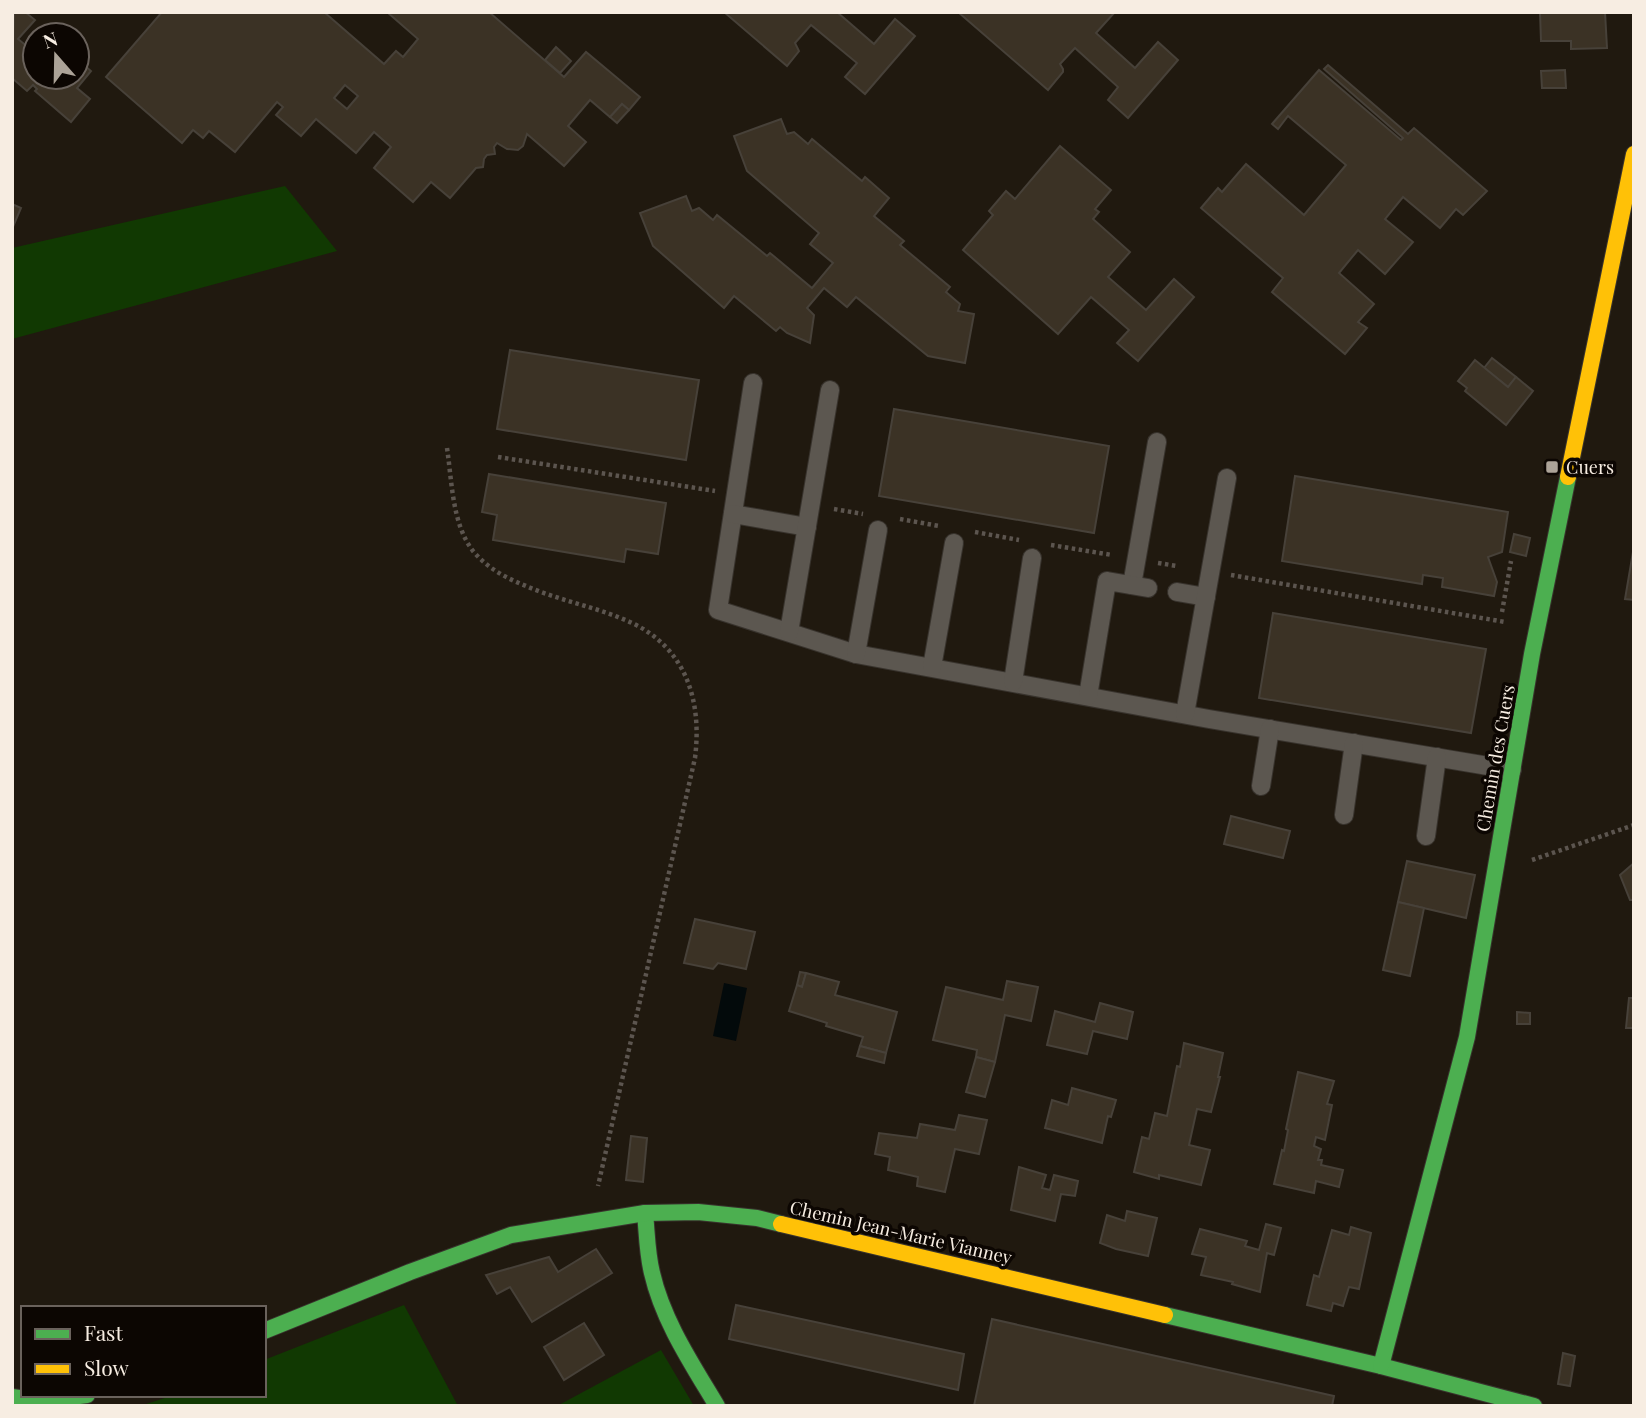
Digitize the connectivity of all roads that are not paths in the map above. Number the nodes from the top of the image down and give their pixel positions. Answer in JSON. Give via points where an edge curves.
{"nodes":[{"id":1,"x":1634,"y":154,"type":"edge"},
{"id":2,"x":753,"y":383,"type":"dead end"},
{"id":3,"x":830,"y":390,"type":"dead end"},
{"id":4,"x":1157,"y":442,"type":"dead end"},
{"id":5,"x":1227,"y":478,"type":"dead end"},
{"id":6,"x":733,"y":514,"type":"junction"},
{"id":7,"x":807,"y":527,"type":"junction"},
{"id":8,"x":878,"y":530,"type":"dead end"},
{"id":9,"x":954,"y":543,"type":"dead end"},
{"id":10,"x":1032,"y":558,"type":"dead end"},
{"id":11,"x":1177,"y":592,"type":"dead end"},
{"id":12,"x":1206,"y":597,"type":"junction"},
{"id":13,"x":789,"y":632,"type":"junction"},
{"id":14,"x":856,"y":654,"type":"junction"},
{"id":15,"x":932,"y":667,"type":"junction"},
{"id":16,"x":1013,"y":682,"type":"junction"},
{"id":17,"x":1088,"y":696,"type":"junction"},
{"id":18,"x":1185,"y":714,"type":"junction"},
{"id":19,"x":1270,"y":729,"type":"junction"},
{"id":20,"x":1354,"y":743,"type":"junction"},
{"id":21,"x":1437,"y":757,"type":"junction"},
{"id":22,"x":1512,"y":770,"type":"junction"},
{"id":23,"x":1261,"y":786,"type":"dead end"},
{"id":24,"x":1344,"y":815,"type":"dead end"},
{"id":25,"x":1426,"y":836,"type":"dead end"},
{"id":26,"x":645,"y":1213,"type":"junction"},
{"id":27,"x":266,"y":1330,"type":"edge"},
{"id":28,"x":1381,"y":1366,"type":"junction"},
{"id":29,"x":71,"y":1397,"type":"edge"},
{"id":30,"x":12,"y":1398,"type":"edge"},
{"id":31,"x":717,"y":1406,"type":"edge"},
{"id":32,"x":1534,"y":1406,"type":"edge"}],
"edges":[{"from":1,"to":22,"type":"street","name":"Chemin des Cuers","via":[[1534,640]]},
{"from":2,"to":6,"type":"lane"},
{"from":3,"to":7,"type":"lane"},
{"from":4,"to":17,"type":"lane","via":[[1140,586],[1107,581]]},
{"from":5,"to":12,"type":"lane"},
{"from":6,"to":7,"type":"lane"},
{"from":6,"to":13,"type":"lane","via":[[718,610]]},
{"from":7,"to":13,"type":"lane"},
{"from":8,"to":14,"type":"lane"},
{"from":9,"to":15,"type":"lane"},
{"from":10,"to":16,"type":"lane"},
{"from":11,"to":12,"type":"lane"},
{"from":12,"to":18,"type":"lane"},
{"from":13,"to":14,"type":"lane"},
{"from":14,"to":15,"type":"lane"},
{"from":15,"to":16,"type":"lane"},
{"from":16,"to":17,"type":"lane"},
{"from":17,"to":18,"type":"lane"},
{"from":18,"to":19,"type":"lane"},
{"from":19,"to":20,"type":"lane"},
{"from":19,"to":23,"type":"lane"},
{"from":20,"to":21,"type":"lane"},
{"from":20,"to":24,"type":"lane"},
{"from":21,"to":22,"type":"lane"},
{"from":21,"to":25,"type":"lane"},
{"from":22,"to":28,"type":"street","name":"Chemin des Cuers","via":[[1467,1037]]},
{"from":26,"to":27,"type":"street","name":"Chemin Jean-Marie Vianney","via":[[511,1235]]},
{"from":26,"to":28,"type":"street","name":"Chemin Jean-Marie Vianney","via":[[757,1218]]},
{"from":26,"to":31,"type":"street","via":[[652,1277],[663,1308]]},
{"from":28,"to":32,"type":"street","name":"Chemin Jean-Marie Vianney"},
{"from":29,"to":30,"type":"street"}]}
